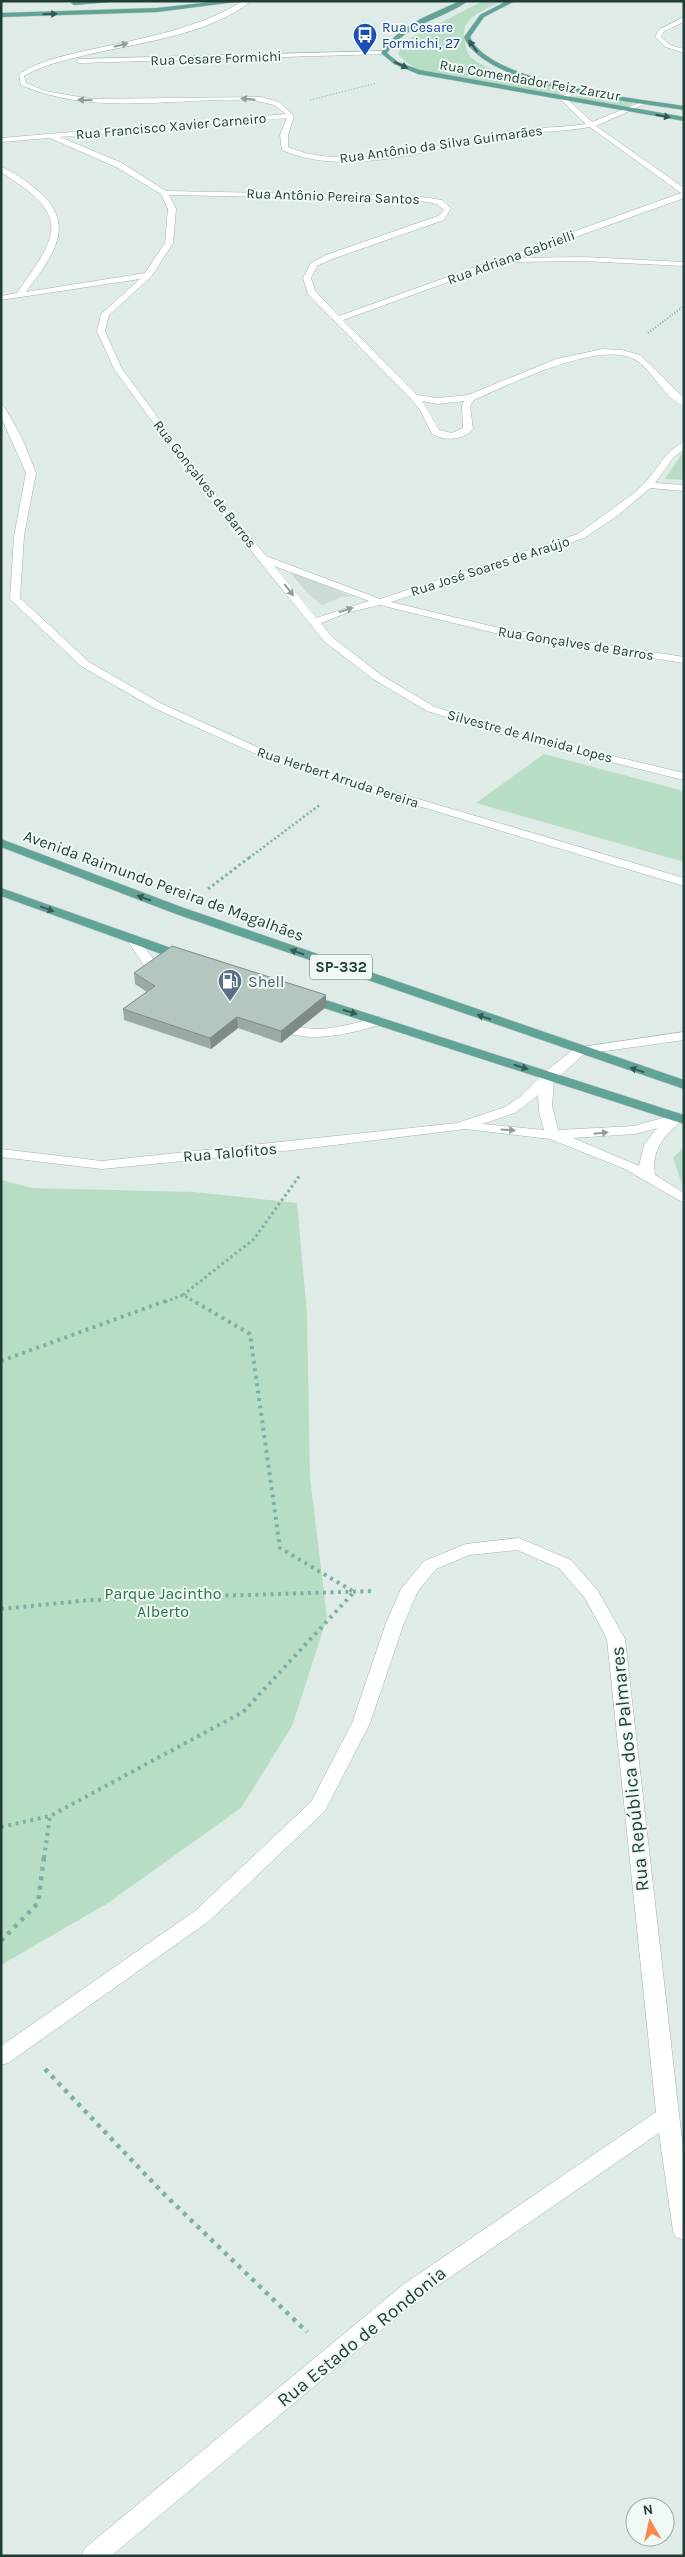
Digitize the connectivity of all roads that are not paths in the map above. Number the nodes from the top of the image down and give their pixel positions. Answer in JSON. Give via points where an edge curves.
{"nodes":[{"id":1,"x":120,"y":1,"type":"edge"},
{"id":2,"x":240,"y":1,"type":"edge"},
{"id":3,"x":248,"y":1,"type":"edge"},
{"id":4,"x":465,"y":1,"type":"edge"},
{"id":5,"x":512,"y":1,"type":"edge"},
{"id":6,"x":68,"y":3,"type":"dead end"},
{"id":7,"x":1,"y":15,"type":"edge"},
{"id":8,"x":684,"y":19,"type":"edge"},
{"id":9,"x":684,"y":51,"type":"edge"},
{"id":10,"x":384,"y":53,"type":"junction"},
{"id":11,"x":47,"y":62,"type":"junction"},
{"id":12,"x":578,"y":90,"type":"junction"},
{"id":13,"x":562,"y":98,"type":"junction"},
{"id":14,"x":646,"y":102,"type":"junction"},
{"id":15,"x":684,"y":108,"type":"edge"},
{"id":16,"x":628,"y":110,"type":"junction"},
{"id":17,"x":291,"y":116,"type":"junction"},
{"id":18,"x":684,"y":119,"type":"edge"},
{"id":19,"x":591,"y":125,"type":"junction"},
{"id":20,"x":50,"y":136,"type":"junction"},
{"id":21,"x":1,"y":140,"type":"edge"},
{"id":22,"x":1,"y":169,"type":"edge"},
{"id":23,"x":164,"y":193,"type":"junction"},
{"id":24,"x":684,"y":193,"type":"edge"},
{"id":25,"x":500,"y":261,"type":"junction"},
{"id":26,"x":684,"y":264,"type":"edge"},
{"id":27,"x":148,"y":275,"type":"junction"},
{"id":28,"x":19,"y":296,"type":"junction"},
{"id":29,"x":1,"y":298,"type":"edge"},
{"id":30,"x":338,"y":319,"type":"junction"},
{"id":31,"x":414,"y":397,"type":"junction"},
{"id":32,"x":470,"y":398,"type":"junction"},
{"id":33,"x":684,"y":403,"type":"edge"},
{"id":34,"x":1,"y":408,"type":"edge"},
{"id":35,"x":684,"y":444,"type":"edge"},
{"id":36,"x":648,"y":485,"type":"junction"},
{"id":37,"x":684,"y":488,"type":"edge"},
{"id":38,"x":265,"y":559,"type":"junction"},
{"id":39,"x":380,"y":602,"type":"junction"},
{"id":40,"x":314,"y":622,"type":"junction"},
{"id":41,"x":684,"y":660,"type":"edge"},
{"id":42,"x":684,"y":777,"type":"edge"},
{"id":43,"x":1,"y":843,"type":"edge"},
{"id":44,"x":684,"y":882,"type":"edge"},
{"id":45,"x":1,"y":892,"type":"edge"},
{"id":46,"x":133,"y":940,"type":"junction"},
{"id":47,"x":199,"y":962,"type":"edge"},
{"id":48,"x":154,"y":970,"type":"edge"},
{"id":49,"x":294,"y":993,"type":"edge"},
{"id":50,"x":379,"y":1021,"type":"junction"},
{"id":51,"x":295,"y":1032,"type":"edge"},
{"id":52,"x":684,"y":1036,"type":"edge"},
{"id":53,"x":580,"y":1050,"type":"junction"},
{"id":54,"x":549,"y":1076,"type":"junction"},
{"id":55,"x":684,"y":1085,"type":"edge"},
{"id":56,"x":682,"y":1117,"type":"edge"},
{"id":57,"x":459,"y":1127,"type":"junction"},
{"id":58,"x":553,"y":1134,"type":"junction"},
{"id":59,"x":1,"y":1153,"type":"edge"},
{"id":60,"x":648,"y":1176,"type":"junction"},
{"id":61,"x":684,"y":1200,"type":"edge"},
{"id":62,"x":1,"y":2057,"type":"edge"},
{"id":63,"x":667,"y":2116,"type":"junction"},
{"id":64,"x":684,"y":2231,"type":"edge"},
{"id":65,"x":93,"y":2556,"type":"edge"}],
"edges":[{"from":1,"to":6,"type":"main road"},
{"from":7,"to":2,"type":"main road","one_way":true,"via":[[157,10]]},
{"from":11,"to":3,"type":"street","one_way":true,"via":[[182,30],[233,11]]},
{"from":4,"to":10,"type":"main road","via":[[418,23],[389,44]]},
{"from":12,"to":5,"type":"main road","name":"Rua Comendador Feiz Zarzur","one_way":true,"via":[[514,73],[474,50],[467,37],[471,29],[482,16]]},
{"from":8,"to":9,"type":"street","via":[[662,30],[658,37],[668,46]]},
{"from":10,"to":11,"type":"street","name":"Rua Cesare Formichi"},
{"from":10,"to":13,"type":"main road","name":"Rua Comendador Feiz Zarzur","one_way":true,"via":[[396,64],[418,72]]},
{"from":17,"to":11,"type":"street","one_way":true,"via":[[283,106],[241,98],[78,100],[48,96],[23,84],[21,75]]},
{"from":12,"to":13,"type":"street"},
{"from":12,"to":14,"type":"main road","name":"Rua Comendador Feiz Zarzur"},
{"from":13,"to":16,"type":"main road","name":"Rua Comendador Feiz Zarzur"},
{"from":13,"to":19,"type":"street"},
{"from":14,"to":15,"type":"main road","name":"Rua Comendador Feiz Zarzur"},
{"from":14,"to":16,"type":"street"},
{"from":16,"to":18,"type":"main road","name":"Rua Comendador Feiz Zarzur","one_way":true},
{"from":16,"to":19,"type":"street"},
{"from":17,"to":19,"type":"street","name":"Rua Antônio da Silva Guimarães","via":[[284,135],[285,148],[293,155],[326,160],[359,159],[511,133]]},
{"from":17,"to":20,"type":"street","name":"Rua Francisco Xavier Carneiro"},
{"from":19,"to":24,"type":"street"},
{"from":20,"to":21,"type":"street"},
{"from":20,"to":23,"type":"street","via":[[119,165]]},
{"from":22,"to":28,"type":"street","via":[[48,206],[56,218],[55,235],[49,249]]},
{"from":23,"to":27,"type":"street","name":"Rua Gonçalves de Barros","via":[[172,209],[169,242]]},
{"from":23,"to":30,"type":"street","name":"Rua Antônio Pereira Santos","via":[[316,194],[440,202],[448,210],[441,218],[314,264],[307,278],[311,292]]},
{"from":24,"to":25,"type":"street","name":"Rua Adriana Gabrielli"},
{"from":25,"to":26,"type":"street","via":[[592,259]]},
{"from":25,"to":30,"type":"street","name":"Rua Adriana Gabrielli"},
{"from":27,"to":28,"type":"street"},
{"from":27,"to":38,"type":"street","name":"Rua Gonçalves de Barros","via":[[105,314],[101,331],[118,369],[154,420]]},
{"from":28,"to":29,"type":"street"},
{"from":30,"to":31,"type":"street","name":"Rua Antônio Pereira Santos"},
{"from":31,"to":32,"type":"street","via":[[438,401]]},
{"from":31,"to":32,"type":"street","name":"Rua Antônio Pereira Santos","via":[[435,432],[448,436],[468,430],[466,406]]},
{"from":32,"to":33,"type":"street","via":[[559,361],[603,352],[637,357]]},
{"from":34,"to":44,"type":"street","name":"Rua Herbert Arruda Pereira","via":[[31,473],[19,536],[15,599],[85,664],[158,706],[280,761]]},
{"from":35,"to":36,"type":"street","name":"Rua José Soares de Araújo","via":[[671,455]]},
{"from":36,"to":37,"type":"street"},
{"from":36,"to":39,"type":"street","name":"Rua José Soares de Araújo","via":[[581,536]]},
{"from":38,"to":39,"type":"street","name":"Rua Gonçalves de Barros"},
{"from":38,"to":40,"type":"street","name":"Silvestre de Almeida Lopes","one_way":true},
{"from":40,"to":39,"type":"street","one_way":true},
{"from":39,"to":41,"type":"street","name":"Rua Gonçalves de Barros","via":[[500,631]]},
{"from":40,"to":42,"type":"street","name":"Silvestre de Almeida Lopes","via":[[328,639],[377,678],[431,709],[521,736]]},
{"from":53,"to":43,"type":"main road","name":"Avenida Raimundo Pereira de Magalhães","number":"SP-332","one_way":true,"via":[[180,911]]},
{"from":45,"to":46,"type":"main road","one_way":true},
{"from":46,"to":47,"type":"main road"},
{"from":46,"to":48,"type":"street"},
{"from":49,"to":50,"type":"main road","number":"SP-332","one_way":true},
{"from":50,"to":51,"type":"street","via":[[319,1034]]},
{"from":50,"to":54,"type":"main road","number":"SP-332","one_way":true},
{"from":52,"to":53,"type":"street"},
{"from":53,"to":54,"type":"street","name":"Rua Talofitos"},
{"from":55,"to":53,"type":"main road","name":"Avenida Raimundo Pereira de Magalhães","number":"SP-332","one_way":true},
{"from":54,"to":56,"type":"main road","number":"SP-332"},
{"from":54,"to":57,"type":"street","name":"Rua Talofitos","via":[[510,1110]]},
{"from":54,"to":58,"type":"street","via":[[544,1090],[544,1106]]},
{"from":58,"to":56,"type":"street","one_way":true,"via":[[636,1130]]},
{"from":56,"to":60,"type":"street","via":[[662,1130],[646,1153]]},
{"from":57,"to":58,"type":"street","name":"Rua Talofitos","one_way":true},
{"from":57,"to":59,"type":"street","name":"Rua Talofitos","via":[[102,1165]]},
{"from":58,"to":60,"type":"street","name":"Rua Talofitos"},
{"from":60,"to":61,"type":"street","name":"Rua Talofitos"},
{"from":62,"to":63,"type":"street","name":"Rua República dos Palmares","via":[[202,1916],[318,1806],[361,1723],[410,1589],[430,1565],[466,1550],[519,1544],[565,1564],[592,1595],[616,1639]]},
{"from":63,"to":64,"type":"street","name":"Rua República dos Palmares"},
{"from":63,"to":65,"type":"street","name":"Rua Estado de Rondonia","via":[[412,2291]]}]}
